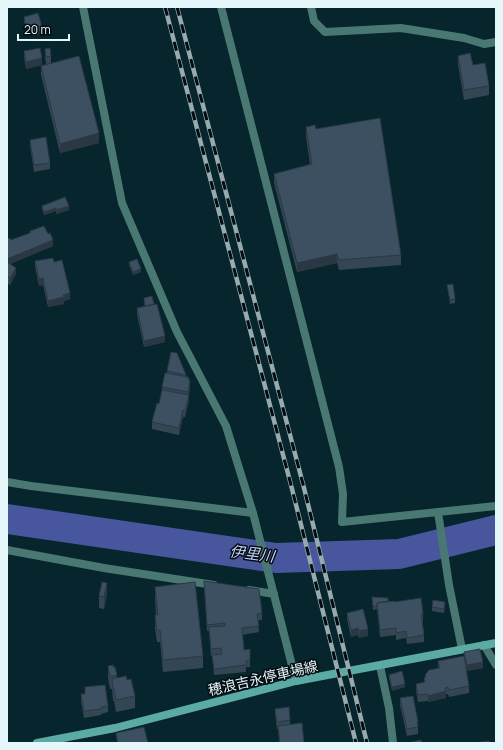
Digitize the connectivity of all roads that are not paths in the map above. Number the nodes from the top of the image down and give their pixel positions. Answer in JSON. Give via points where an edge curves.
{"nodes":[{"id":1,"x":83,"y":7,"type":"edge"},
{"id":2,"x":221,"y":7,"type":"edge"},
{"id":3,"x":311,"y":7,"type":"edge"},
{"id":4,"x":496,"y":42,"type":"edge"},
{"id":5,"x":7,"y":482,"type":"edge"},
{"id":6,"x":496,"y":506,"type":"edge"},
{"id":7,"x":438,"y":512,"type":"junction"},
{"id":8,"x":253,"y":513,"type":"junction"},
{"id":9,"x":7,"y":550,"type":"edge"},
{"id":10,"x":220,"y":586,"type":"edge"},
{"id":11,"x":243,"y":590,"type":"edge"},
{"id":12,"x":274,"y":594,"type":"junction"},
{"id":13,"x":496,"y":643,"type":"edge"},
{"id":14,"x":484,"y":645,"type":"junction"},
{"id":15,"x":462,"y":649,"type":"junction"},
{"id":16,"x":496,"y":665,"type":"edge"},
{"id":17,"x":380,"y":666,"type":"junction"},
{"id":18,"x":296,"y":682,"type":"junction"},
{"id":19,"x":38,"y":743,"type":"edge"},
{"id":20,"x":393,"y":743,"type":"edge"}],
"edges":[{"from":1,"to":8,"type":"street","via":[[122,203],[176,332],[226,426]]},
{"from":2,"to":7,"type":"street","via":[[339,467],[344,494],[342,522]]},
{"from":3,"to":4,"type":"street","via":[[314,21],[325,32],[401,28],[464,38],[484,44]]},
{"from":5,"to":8,"type":"street"},
{"from":6,"to":7,"type":"street"},
{"from":7,"to":15,"type":"street"},
{"from":8,"to":12,"type":"street"},
{"from":9,"to":10,"type":"street"},
{"from":11,"to":12,"type":"street"},
{"from":12,"to":18,"type":"street"},
{"from":13,"to":14,"type":"main road","name":"穂浪吉永停車場線"},
{"from":14,"to":15,"type":"main road","name":"穂浪吉永停車場線"},
{"from":14,"to":16,"type":"street"},
{"from":15,"to":17,"type":"main road","name":"穂浪吉永停車場線"},
{"from":17,"to":18,"type":"main road","name":"穂浪吉永停車場線"},
{"from":17,"to":20,"type":"street"},
{"from":18,"to":19,"type":"main road","name":"穂浪吉永停車場線","via":[[115,728]]}]}
